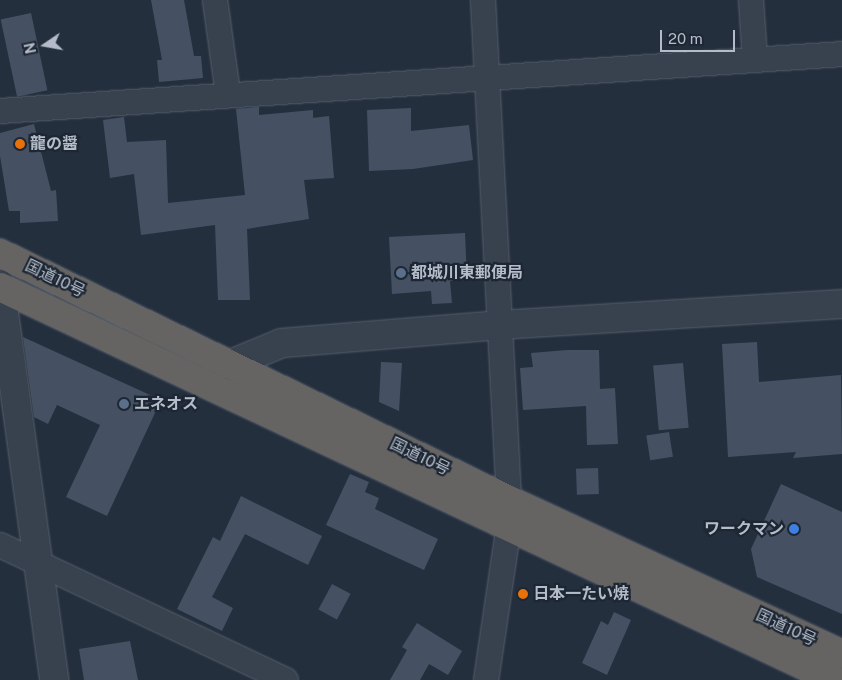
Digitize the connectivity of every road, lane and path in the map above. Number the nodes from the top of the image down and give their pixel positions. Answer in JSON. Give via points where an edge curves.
{"nodes":[{"id":1,"x":215,"y":0,"type":"edge"},
{"id":2,"x":483,"y":0,"type":"edge"},
{"id":3,"x":751,"y":0,"type":"edge"},
{"id":4,"x":842,"y":54,"type":"edge"},
{"id":5,"x":755,"y":60,"type":"junction"},
{"id":6,"x":487,"y":77,"type":"junction"},
{"id":7,"x":228,"y":94,"type":"junction"},
{"id":8,"x":0,"y":111,"type":"edge"},
{"id":9,"x":0,"y":253,"type":"edge"},
{"id":10,"x":0,"y":286,"type":"edge"},
{"id":11,"x":842,"y":304,"type":"edge"},
{"id":12,"x":500,"y":325,"type":"junction"},
{"id":13,"x":231,"y":364,"type":"junction"},
{"id":14,"x":218,"y":392,"type":"junction"},
{"id":15,"x":509,"y":512,"type":"junction"},
{"id":16,"x":0,"y":545,"type":"edge"},
{"id":17,"x":36,"y":563,"type":"junction"},
{"id":18,"x":842,"y":654,"type":"edge"},
{"id":19,"x":54,"y":680,"type":"edge"},
{"id":20,"x":286,"y":680,"type":"edge"},
{"id":21,"x":486,"y":680,"type":"edge"},
{"id":22,"x":834,"y":680,"type":"edge"}],
"edges":[{"from":1,"to":7,"type":"street"},
{"from":2,"to":6,"type":"street"},
{"from":3,"to":5,"type":"street"},
{"from":4,"to":5,"type":"street"},
{"from":5,"to":6,"type":"street"},
{"from":6,"to":7,"type":"street"},
{"from":6,"to":12,"type":"street"},
{"from":7,"to":8,"type":"street"},
{"from":9,"to":13,"type":"highway","name":"国道10号"},
{"from":10,"to":14,"type":"highway","name":"国道10号"},
{"from":10,"to":17,"type":"street"},
{"from":11,"to":12,"type":"street"},
{"from":12,"to":13,"type":"street","via":[[282,343]]},
{"from":12,"to":15,"type":"street"},
{"from":13,"to":14,"type":"street"},
{"from":13,"to":15,"type":"highway","name":"国道10号"},
{"from":14,"to":15,"type":"highway","name":"国道10号"},
{"from":15,"to":18,"type":"highway","name":"国道10号"},
{"from":15,"to":21,"type":"street"},
{"from":15,"to":22,"type":"highway","name":"国道10号"},
{"from":16,"to":17,"type":"street"},
{"from":17,"to":19,"type":"street"},
{"from":17,"to":20,"type":"street"}]}
